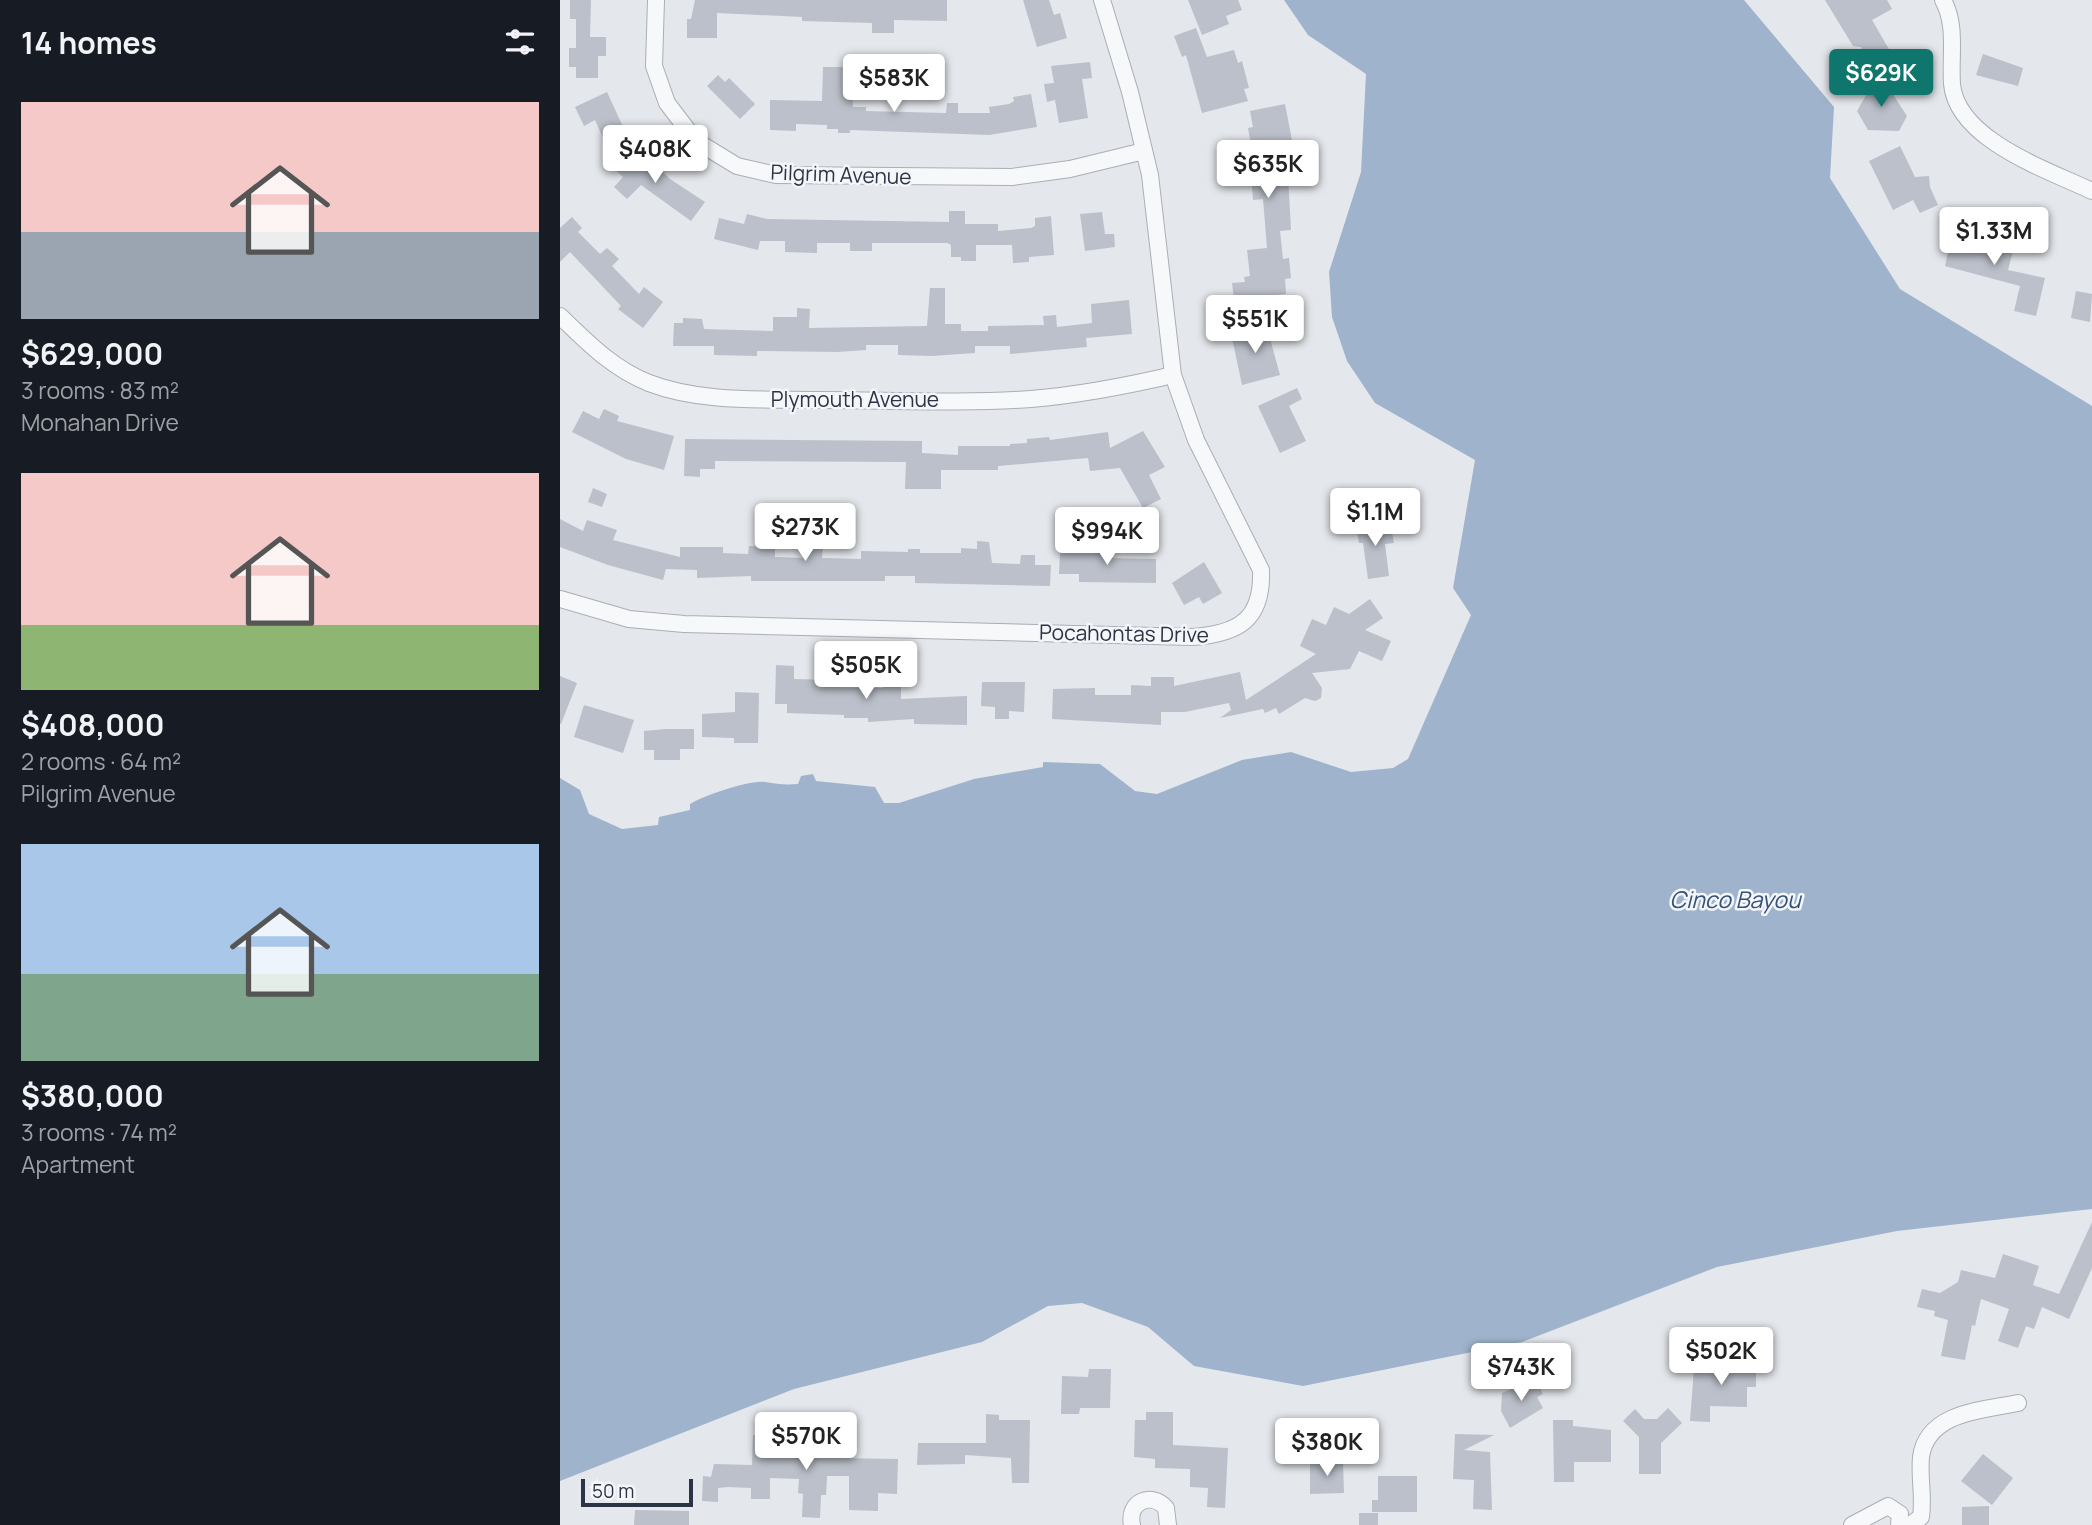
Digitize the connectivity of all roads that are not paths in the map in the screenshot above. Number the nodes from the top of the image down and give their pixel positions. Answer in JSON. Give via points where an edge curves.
{"nodes":[{"id":1,"x":656,"y":0,"type":"edge"},
{"id":2,"x":1102,"y":0,"type":"edge"},
{"id":3,"x":1943,"y":0,"type":"edge"},
{"id":4,"x":1952,"y":8,"type":"edge"},
{"id":5,"x":1144,"y":151,"type":"junction"},
{"id":6,"x":2092,"y":191,"type":"edge"},
{"id":7,"x":560,"y":316,"type":"edge"},
{"id":8,"x":1173,"y":375,"type":"junction"},
{"id":9,"x":560,"y":599,"type":"edge"},
{"id":10,"x":2018,"y":1403,"type":"dead end"},
{"id":11,"x":1132,"y":1525,"type":"edge"},
{"id":12,"x":1168,"y":1525,"type":"edge"},
{"id":13,"x":1852,"y":1525,"type":"edge"},
{"id":14,"x":1899,"y":1525,"type":"edge"},
{"id":15,"x":1910,"y":1525,"type":"edge"}],
"edges":[{"from":1,"to":5,"type":"street","name":"Pilgrim Avenue","via":[[654,66],[667,103],[696,141],[737,166],[776,175],[1012,177]]},
{"from":2,"to":5,"type":"street","name":"Pocahontas Drive"},
{"from":3,"to":4,"type":"street"},
{"from":4,"to":6,"type":"street","via":[[1952,84],[1961,113],[1982,135]]},
{"from":5,"to":8,"type":"street","name":"Pocahontas Drive"},
{"from":7,"to":8,"type":"street","name":"Plymouth Avenue","via":[[593,348],[635,377],[664,388],[728,397],[1028,399]]},
{"from":8,"to":9,"type":"street","name":"Pocahontas Drive","via":[[1196,440],[1261,570],[1258,601],[1232,631],[1192,637],[684,624],[629,619]]},
{"from":10,"to":15,"type":"street","via":[[1951,1419],[1929,1436],[1921,1460],[1921,1517]]},
{"from":11,"to":12,"type":"street","via":[[1135,1506],[1149,1499],[1166,1508]]},
{"from":13,"to":14,"type":"street","via":[[1888,1506],[1900,1514]]}]}
